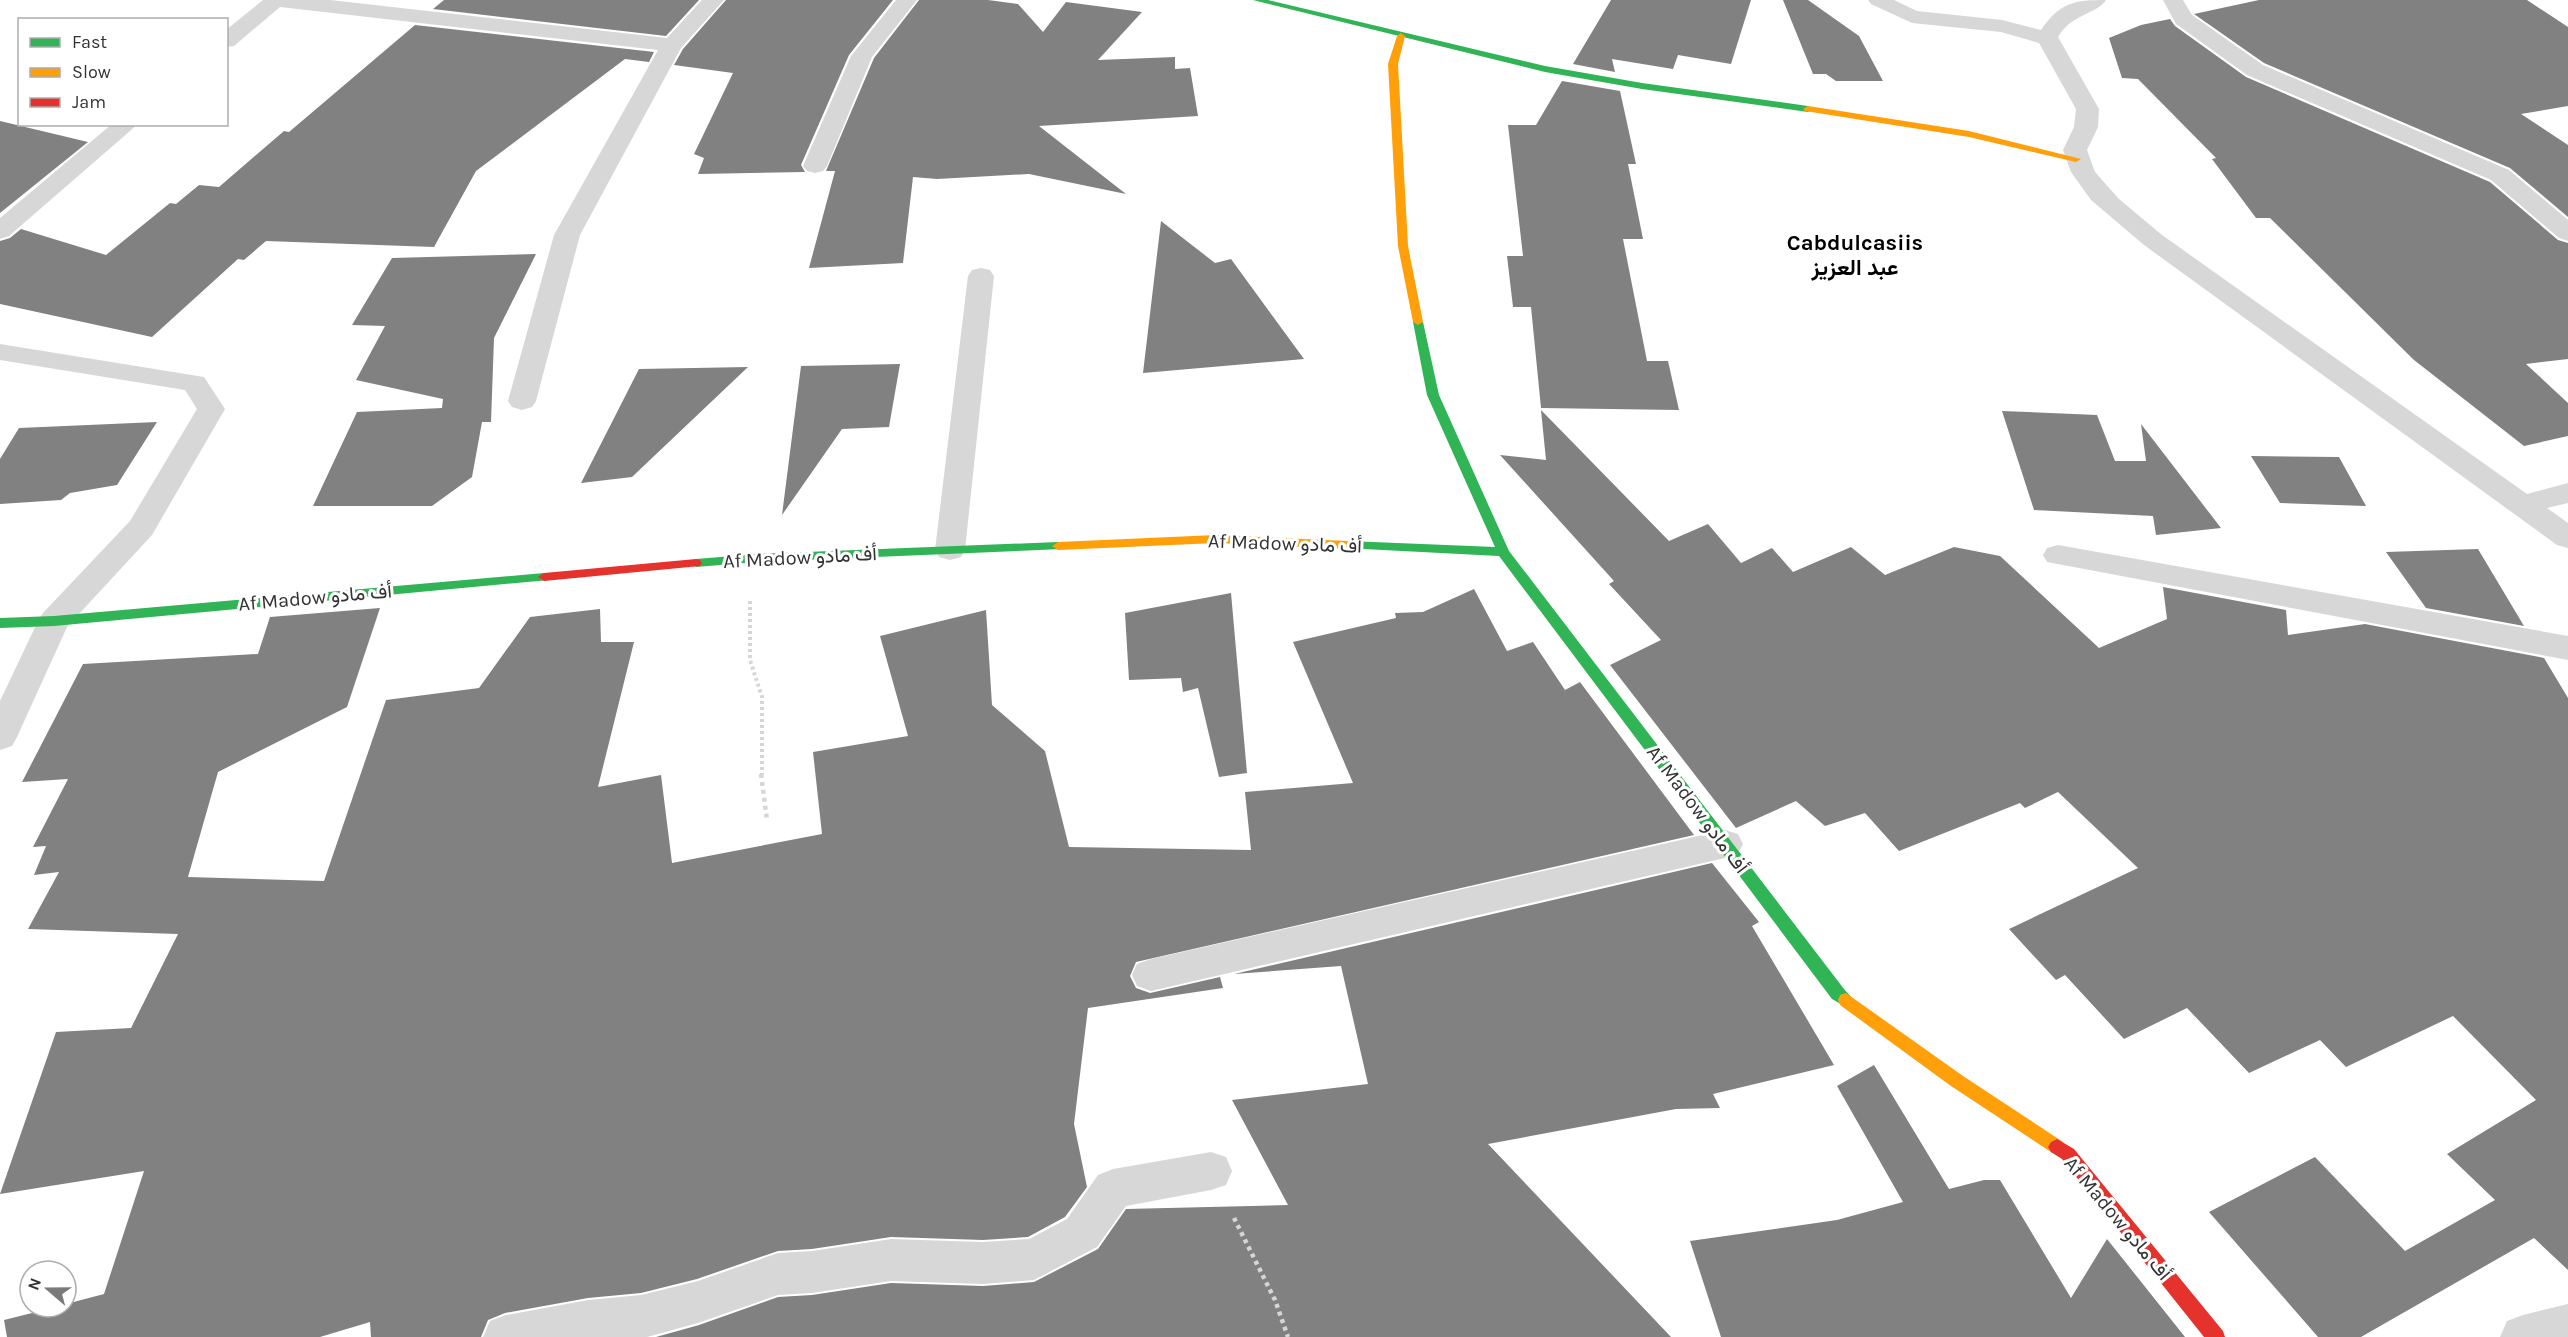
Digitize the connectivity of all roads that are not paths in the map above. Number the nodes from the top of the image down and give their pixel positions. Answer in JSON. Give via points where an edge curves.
{"nodes":[{"id":1,"x":275,"y":0,"type":"edge"},
{"id":2,"x":714,"y":0,"type":"edge"},
{"id":3,"x":907,"y":0,"type":"edge"},
{"id":4,"x":1257,"y":0,"type":"edge"},
{"id":5,"x":1878,"y":0,"type":"edge"},
{"id":6,"x":2096,"y":0,"type":"edge"},
{"id":7,"x":2173,"y":0,"type":"edge"},
{"id":8,"x":1401,"y":36,"type":"junction"},
{"id":9,"x":2047,"y":38,"type":"junction"},
{"id":10,"x":228,"y":40,"type":"edge"},
{"id":11,"x":672,"y":45,"type":"junction"},
{"id":12,"x":125,"y":126,"type":"edge"},
{"id":13,"x":2076,"y":159,"type":"junction"},
{"id":14,"x":815,"y":166,"type":"dead end"},
{"id":15,"x":0,"y":231,"type":"edge"},
{"id":16,"x":2568,"y":233,"type":"edge"},
{"id":17,"x":981,"y":276,"type":"dead end"},
{"id":18,"x":0,"y":352,"type":"edge"},
{"id":19,"x":522,"y":401,"type":"dead end"},
{"id":20,"x":2568,"y":493,"type":"edge"},
{"id":21,"x":2524,"y":505,"type":"junction"},
{"id":22,"x":2568,"y":538,"type":"edge"},
{"id":23,"x":951,"y":550,"type":"junction"},
{"id":24,"x":1503,"y":552,"type":"junction"},
{"id":25,"x":2058,"y":555,"type":"dead end"},
{"id":26,"x":54,"y":621,"type":"junction"},
{"id":27,"x":0,"y":623,"type":"edge"},
{"id":28,"x":2568,"y":648,"type":"edge"},
{"id":29,"x":0,"y":737,"type":"edge"},
{"id":30,"x":1725,"y":844,"type":"junction"},
{"id":31,"x":1151,"y":975,"type":"dead end"},
{"id":32,"x":1211,"y":1171,"type":"road end"},
{"id":33,"x":2568,"y":1326,"type":"edge"},
{"id":34,"x":506,"y":1337,"type":"edge"},
{"id":35,"x":2216,"y":1337,"type":"edge"},
{"id":36,"x":2523,"y":1337,"type":"edge"}],
"edges":[{"from":1,"to":10,"type":"street"},
{"from":1,"to":11,"type":"street"},
{"from":2,"to":11,"type":"street"},
{"from":3,"to":14,"type":"street","via":[[862,56]]},
{"from":4,"to":8,"type":"street"},
{"from":5,"to":9,"type":"street","via":[[1912,17],[2002,26]]},
{"from":6,"to":9,"type":"street","via":[[2054,23]]},
{"from":7,"to":16,"type":"street","via":[[2184,19],[2255,70],[2500,176]]},
{"from":8,"to":13,"type":"street","via":[[1581,76],[1911,125],[2020,144]]},
{"from":8,"to":24,"type":"street","via":[[1393,63],[1405,258],[1433,395]]},
{"from":9,"to":13,"type":"street","via":[[2057,49],[2086,106],[2086,127],[2077,139]]},
{"from":11,"to":19,"type":"street","via":[[567,235]]},
{"from":12,"to":15,"type":"street"},
{"from":13,"to":21,"type":"street","via":[[2088,180],[2153,240]]},
{"from":17,"to":23,"type":"street"},
{"from":18,"to":26,"type":"street","via":[[194,383],[211,409],[141,528]]},
{"from":20,"to":21,"type":"street"},
{"from":21,"to":22,"type":"street"},
{"from":23,"to":24,"type":"street","name":"Af Madow أف مادو","via":[[1216,539]]},
{"from":23,"to":26,"type":"street","name":"Af Madow أف مادو","via":[[756,558]]},
{"from":24,"to":30,"type":"street","name":"Af Madow أف مادو"},
{"from":25,"to":28,"type":"street"},
{"from":26,"to":27,"type":"street","name":"Af Madow أف مادو"},
{"from":26,"to":29,"type":"street"},
{"from":30,"to":31,"type":"street"},
{"from":30,"to":35,"type":"street","name":"Af Madow أف مادو","via":[[1838,994],[1957,1081],[2068,1154]]},
{"from":32,"to":34,"type":"street","via":[[1113,1189],[1082,1233],[1034,1259],[983,1263],[891,1260],[778,1274],[641,1317]]},
{"from":33,"to":36,"type":"street"}]}
